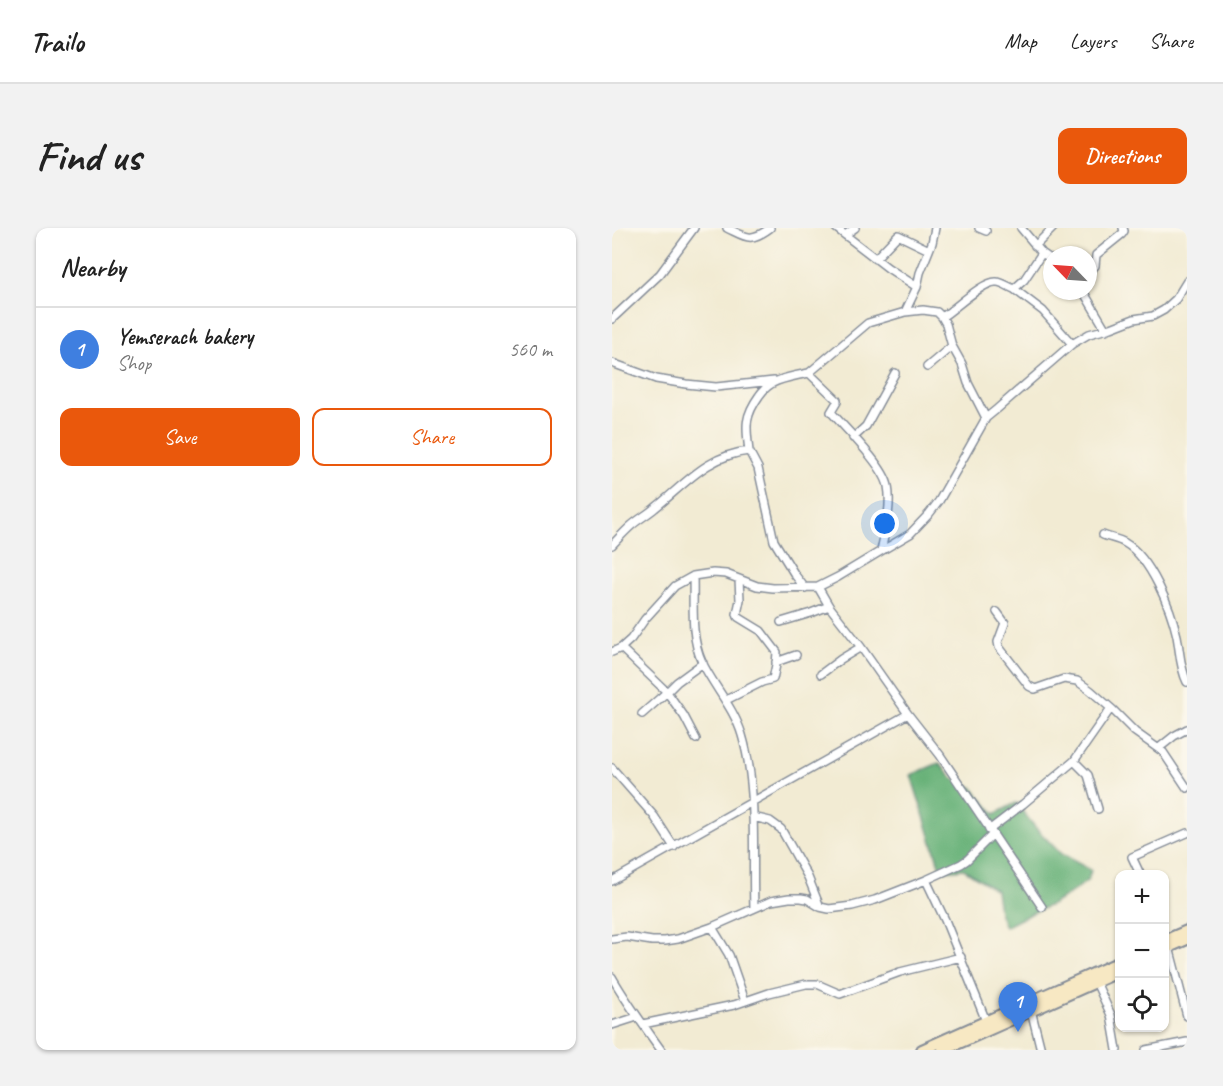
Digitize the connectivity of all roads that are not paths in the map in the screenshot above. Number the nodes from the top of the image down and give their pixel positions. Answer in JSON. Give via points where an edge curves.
{"nodes":[{"id":1,"x":694,"y":228,"type":"edge"},
{"id":2,"x":726,"y":228,"type":"edge"},
{"id":3,"x":770,"y":228,"type":"edge"},
{"id":4,"x":836,"y":228,"type":"edge"},
{"id":5,"x":855,"y":228,"type":"edge"},
{"id":6,"x":935,"y":228,"type":"edge"},
{"id":7,"x":1021,"y":228,"type":"edge"},
{"id":8,"x":1053,"y":228,"type":"edge"},
{"id":9,"x":1123,"y":228,"type":"edge"},
{"id":10,"x":844,"y":235,"type":"junction"},
{"id":11,"x":1035,"y":246,"type":"junction"},
{"id":12,"x":929,"y":250,"type":"junction"},
{"id":13,"x":1042,"y":253,"type":"joint"},
{"id":14,"x":1097,"y":254,"type":"edge"},
{"id":15,"x":875,"y":259,"type":"junction"},
{"id":16,"x":1187,"y":281,"type":"edge"},
{"id":17,"x":917,"y":287,"type":"junction"},
{"id":18,"x":1014,"y":289,"type":"junction"},
{"id":19,"x":1088,"y":300,"type":"edge"},
{"id":20,"x":905,"y":312,"type":"junction"},
{"id":21,"x":942,"y":317,"type":"junction"},
{"id":22,"x":612,"y":319,"type":"edge"},
{"id":23,"x":1106,"y":330,"type":"junction"},
{"id":24,"x":1072,"y":344,"type":"junction"},
{"id":25,"x":952,"y":346,"type":"junction"},
{"id":26,"x":612,"y":363,"type":"edge"},
{"id":27,"x":927,"y":367,"type":"dead end"},
{"id":28,"x":809,"y":373,"type":"junction"},
{"id":29,"x":895,"y":373,"type":"dead end"},
{"id":30,"x":777,"y":381,"type":"junction"},
{"id":31,"x":986,"y":418,"type":"junction"},
{"id":32,"x":854,"y":438,"type":"junction"},
{"id":33,"x":749,"y":450,"type":"junction"},
{"id":34,"x":1103,"y":535,"type":"dead end"},
{"id":35,"x":612,"y":545,"type":"edge"},
{"id":36,"x":881,"y":551,"type":"junction"},
{"id":37,"x":693,"y":576,"type":"junction"},
{"id":38,"x":739,"y":579,"type":"junction"},
{"id":39,"x":818,"y":587,"type":"junction"},
{"id":40,"x":805,"y":588,"type":"junction"},
{"id":41,"x":829,"y":606,"type":"junction"},
{"id":42,"x":997,"y":612,"type":"dead end"},
{"id":43,"x":781,"y":622,"type":"dead end"},
{"id":44,"x":861,"y":647,"type":"junction"},
{"id":45,"x":621,"y":648,"type":"junction"},
{"id":46,"x":612,"y":652,"type":"edge"},
{"id":47,"x":796,"y":655,"type":"dead end"},
{"id":48,"x":776,"y":662,"type":"junction"},
{"id":49,"x":703,"y":663,"type":"junction"},
{"id":50,"x":822,"y":674,"type":"dead end"},
{"id":51,"x":1187,"y":682,"type":"edge"},
{"id":52,"x":667,"y":692,"type":"junction"},
{"id":53,"x":726,"y":700,"type":"junction"},
{"id":54,"x":1111,"y":708,"type":"junction"},
{"id":55,"x":642,"y":714,"type":"dead end"},
{"id":56,"x":908,"y":714,"type":"junction"},
{"id":57,"x":1187,"y":729,"type":"edge"},
{"id":58,"x":696,"y":739,"type":"dead end"},
{"id":59,"x":1159,"y":748,"type":"junction"},
{"id":60,"x":1074,"y":761,"type":"junction"},
{"id":61,"x":612,"y":768,"type":"edge"},
{"id":62,"x":1187,"y":788,"type":"edge"},
{"id":63,"x":752,"y":804,"type":"junction"},
{"id":64,"x":1098,"y":809,"type":"dead end"},
{"id":65,"x":753,"y":817,"type":"junction"},
{"id":66,"x":991,"y":832,"type":"junction"},
{"id":67,"x":1187,"y":834,"type":"edge"},
{"id":68,"x":674,"y":847,"type":"junction"},
{"id":69,"x":1138,"y":870,"type":"edge"},
{"id":70,"x":926,"y":880,"type":"junction"},
{"id":71,"x":612,"y":881,"type":"edge"},
{"id":72,"x":820,"y":907,"type":"junction"},
{"id":73,"x":1042,"y":907,"type":"dead end"},
{"id":74,"x":754,"y":908,"type":"junction"},
{"id":75,"x":712,"y":927,"type":"junction"},
{"id":76,"x":1187,"y":931,"type":"edge"},
{"id":77,"x":612,"y":939,"type":"edge"},
{"id":78,"x":1187,"y":939,"type":"edge"},
{"id":79,"x":1169,"y":940,"type":"edge"},
{"id":80,"x":1169,"y":942,"type":"edge"},
{"id":81,"x":1169,"y":953,"type":"edge"},
{"id":82,"x":961,"y":957,"type":"junction"},
{"id":83,"x":1115,"y":964,"type":"edge"},
{"id":84,"x":1115,"y":973,"type":"edge"},
{"id":85,"x":612,"y":977,"type":"edge"},
{"id":86,"x":1095,"y":982,"type":"junction"},
{"id":87,"x":745,"y":1001,"type":"junction"},
{"id":88,"x":1031,"y":1010,"type":"junction"},
{"id":89,"x":1007,"y":1016,"type":"junction"},
{"id":90,"x":637,"y":1017,"type":"junction"},
{"id":91,"x":1187,"y":1017,"type":"edge"},
{"id":92,"x":986,"y":1021,"type":"junction"},
{"id":93,"x":612,"y":1024,"type":"edge"},
{"id":94,"x":643,"y":1024,"type":"junction"},
{"id":95,"x":1187,"y":1042,"type":"edge"},
{"id":96,"x":964,"y":1046,"type":"edge"},
{"id":97,"x":661,"y":1050,"type":"edge"},
{"id":98,"x":922,"y":1050,"type":"edge"},
{"id":99,"x":943,"y":1050,"type":"edge"},
{"id":100,"x":1041,"y":1050,"type":"edge"},
{"id":101,"x":1118,"y":1050,"type":"edge"},
{"id":102,"x":1146,"y":1050,"type":"edge"}],
"edges":[{"from":1,"to":22,"type":"street","via":[[660,274]]},
{"from":2,"to":3,"type":"street","via":[[748,238]]},
{"from":4,"to":10,"type":"street"},
{"from":5,"to":10,"type":"street"},
{"from":6,"to":12,"type":"street"},
{"from":7,"to":11,"type":"street"},
{"from":8,"to":11,"type":"street"},
{"from":9,"to":14,"type":"street","via":[[1122,234]]},
{"from":10,"to":15,"type":"street"},
{"from":11,"to":13,"type":"street"},
{"from":12,"to":15,"type":"street","via":[[898,235]]},
{"from":12,"to":17,"type":"street"},
{"from":13,"to":18,"type":"street"},
{"from":15,"to":17,"type":"street"},
{"from":16,"to":23,"type":"street","via":[[1164,310]]},
{"from":17,"to":20,"type":"street"},
{"from":18,"to":21,"type":"street","via":[[997,282],[987,283]]},
{"from":18,"to":24,"type":"street","via":[[1043,311]]},
{"from":19,"to":23,"type":"street"},
{"from":20,"to":21,"type":"street","via":[[923,310]]},
{"from":20,"to":28,"type":"street","via":[[868,323]]},
{"from":21,"to":25,"type":"street"},
{"from":23,"to":24,"type":"street"},
{"from":24,"to":31,"type":"street"},
{"from":25,"to":27,"type":"street"},
{"from":25,"to":31,"type":"street"},
{"from":26,"to":30,"type":"street","via":[[656,379],[686,384],[716,387]]},
{"from":28,"to":30,"type":"street"},
{"from":28,"to":32,"type":"street","via":[[837,399],[831,412]]},
{"from":29,"to":32,"type":"street","via":[[866,426]]},
{"from":30,"to":33,"type":"street","via":[[760,394],[749,411]]},
{"from":31,"to":36,"type":"street","via":[[929,514],[910,534]]},
{"from":32,"to":36,"type":"street","via":[[888,485]]},
{"from":33,"to":35,"type":"street","via":[[712,462],[692,475]]},
{"from":33,"to":40,"type":"street","via":[[758,468],[774,541]]},
{"from":34,"to":51,"type":"street","via":[[1127,544],[1149,567],[1169,610]]},
{"from":36,"to":39,"type":"street"},
{"from":37,"to":38,"type":"street","via":[[713,573]]},
{"from":37,"to":45,"type":"street","via":[[659,602]]},
{"from":37,"to":49,"type":"street","via":[[694,626]]},
{"from":38,"to":40,"type":"street","via":[[757,586]]},
{"from":38,"to":48,"type":"street","via":[[738,617],[764,634],[777,652]]},
{"from":39,"to":40,"type":"street"},
{"from":39,"to":41,"type":"street"},
{"from":41,"to":43,"type":"street"},
{"from":41,"to":44,"type":"street"},
{"from":42,"to":54,"type":"street","via":[[1005,622],[999,647],[1029,686],[1035,689],[1064,680],[1077,681]]},
{"from":44,"to":50,"type":"street"},
{"from":44,"to":56,"type":"street"},
{"from":45,"to":46,"type":"street"},
{"from":45,"to":52,"type":"street"},
{"from":47,"to":48,"type":"street"},
{"from":48,"to":53,"type":"street","via":[[772,679]]},
{"from":49,"to":52,"type":"street"},
{"from":49,"to":53,"type":"street"},
{"from":52,"to":55,"type":"street"},
{"from":52,"to":58,"type":"street"},
{"from":53,"to":63,"type":"street","via":[[749,762]]},
{"from":54,"to":59,"type":"street","via":[[1135,732]]},
{"from":54,"to":60,"type":"street"},
{"from":56,"to":63,"type":"street"},
{"from":56,"to":66,"type":"street"},
{"from":57,"to":59,"type":"street"},
{"from":59,"to":62,"type":"street"},
{"from":60,"to":64,"type":"street","via":[[1088,774]]},
{"from":60,"to":66,"type":"street"},
{"from":61,"to":68,"type":"street","via":[[654,816]]},
{"from":63,"to":65,"type":"street"},
{"from":63,"to":68,"type":"street"},
{"from":65,"to":72,"type":"street","via":[[781,829]]},
{"from":65,"to":74,"type":"street"},
{"from":66,"to":70,"type":"street","via":[[967,860]]},
{"from":66,"to":73,"type":"street"},
{"from":67,"to":69,"type":"street","via":[[1132,857]]},
{"from":68,"to":71,"type":"street"},
{"from":70,"to":72,"type":"street","via":[[876,900],[829,909]]},
{"from":70,"to":82,"type":"street"},
{"from":72,"to":74,"type":"street","via":[[807,899],[789,898]]},
{"from":74,"to":75,"type":"street"},
{"from":75,"to":77,"type":"street","via":[[665,941]]},
{"from":75,"to":87,"type":"street","via":[[729,955]]},
{"from":76,"to":79,"type":"street"},
{"from":78,"to":80,"type":"street"},
{"from":81,"to":91,"type":"street"},
{"from":82,"to":87,"type":"street","via":[[900,972],[840,994],[817,984],[806,984]]},
{"from":82,"to":92,"type":"street"},
{"from":83,"to":89,"type":"street"},
{"from":84,"to":86,"type":"street"},
{"from":85,"to":90,"type":"street"},
{"from":86,"to":88,"type":"street"},
{"from":86,"to":101,"type":"street","via":[[1111,1014]]},
{"from":87,"to":94,"type":"street"},
{"from":88,"to":89,"type":"street"},
{"from":88,"to":100,"type":"street"},
{"from":89,"to":92,"type":"street"},
{"from":89,"to":96,"type":"street"},
{"from":90,"to":93,"type":"street"},
{"from":90,"to":94,"type":"street"},
{"from":92,"to":98,"type":"street"},
{"from":94,"to":97,"type":"street"},
{"from":95,"to":102,"type":"street"},
{"from":96,"to":99,"type":"street"}]}
